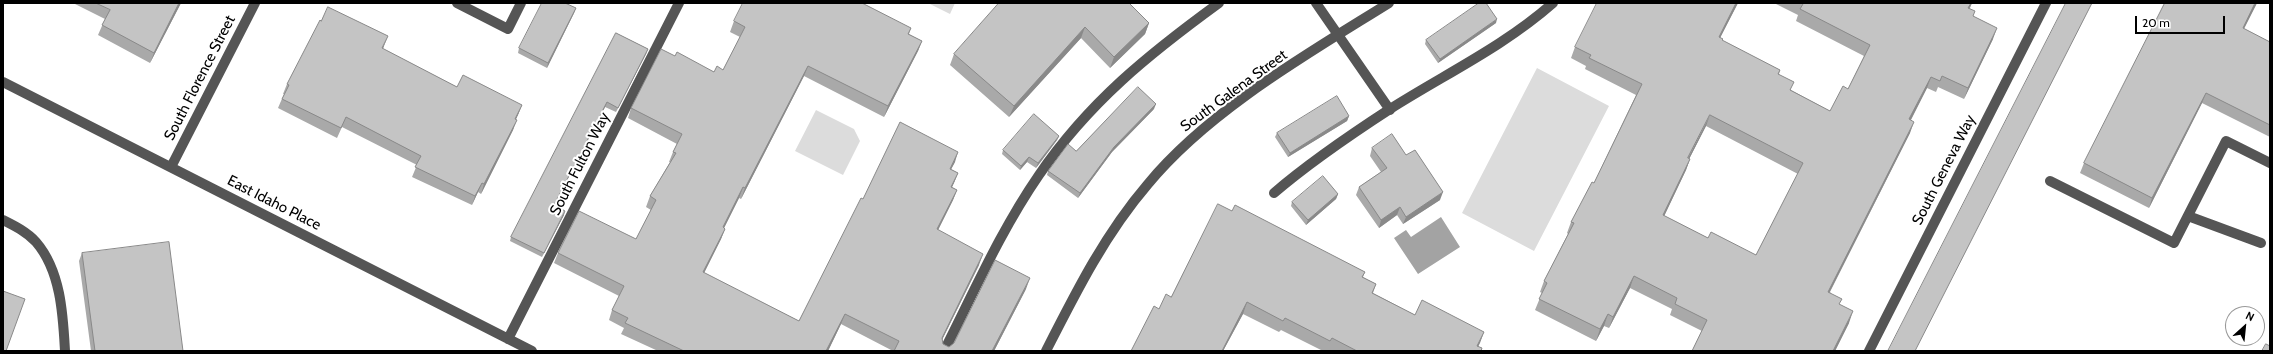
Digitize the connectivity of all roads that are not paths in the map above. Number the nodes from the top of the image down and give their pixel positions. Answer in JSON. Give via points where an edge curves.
{"nodes":[{"id":1,"x":255,"y":3,"type":"edge"},
{"id":2,"x":457,"y":3,"type":"edge"},
{"id":3,"x":521,"y":3,"type":"edge"},
{"id":4,"x":679,"y":3,"type":"edge"},
{"id":5,"x":1219,"y":3,"type":"edge"},
{"id":6,"x":1316,"y":3,"type":"edge"},
{"id":7,"x":1389,"y":3,"type":"edge"},
{"id":8,"x":1553,"y":3,"type":"edge"},
{"id":9,"x":2046,"y":3,"type":"edge"},
{"id":10,"x":1339,"y":35,"type":"junction"},
{"id":11,"x":3,"y":82,"type":"edge"},
{"id":12,"x":1390,"y":110,"type":"junction"},
{"id":13,"x":2270,"y":163,"type":"edge"},
{"id":14,"x":171,"y":167,"type":"junction"},
{"id":15,"x":2050,"y":181,"type":"dead end"},
{"id":16,"x":1274,"y":193,"type":"dead end"},
{"id":17,"x":2188,"y":216,"type":"junction"},
{"id":18,"x":3,"y":220,"type":"edge"},
{"id":19,"x":2261,"y":243,"type":"dead end"},
{"id":20,"x":508,"y":338,"type":"junction"},
{"id":21,"x":65,"y":351,"type":"edge"},
{"id":22,"x":532,"y":351,"type":"edge"},
{"id":23,"x":944,"y":351,"type":"edge"},
{"id":24,"x":1046,"y":351,"type":"edge"},
{"id":25,"x":1869,"y":351,"type":"edge"}],
"edges":[{"from":1,"to":14,"type":"street","name":"South Florence Street"},
{"from":2,"to":3,"type":"street","via":[[508,29]]},
{"from":4,"to":20,"type":"street","name":"South Fulton Way"},
{"from":5,"to":23,"type":"street","via":[[1146,58],[1114,87],[1069,135],[1030,189]]},
{"from":6,"to":10,"type":"street"},
{"from":7,"to":10,"type":"street","name":"South Galena Street"},
{"from":8,"to":12,"type":"street","via":[[1501,44]]},
{"from":9,"to":25,"type":"street","name":"South Geneva Way"},
{"from":10,"to":12,"type":"street"},
{"from":10,"to":24,"type":"street","name":"South Galena Street","via":[[1210,123],[1166,163],[1131,205],[1100,250]]},
{"from":11,"to":14,"type":"street","name":"East Idaho Place"},
{"from":12,"to":16,"type":"street","via":[[1320,157]]},
{"from":13,"to":17,"type":"street","via":[[2226,141]]},
{"from":14,"to":20,"type":"street","name":"East Idaho Place"},
{"from":15,"to":17,"type":"street","via":[[2174,244]]},
{"from":17,"to":19,"type":"street"},
{"from":18,"to":21,"type":"street","via":[[22,230],[36,242],[48,260],[56,279]]},
{"from":20,"to":22,"type":"street","name":"East Idaho Place"}]}
